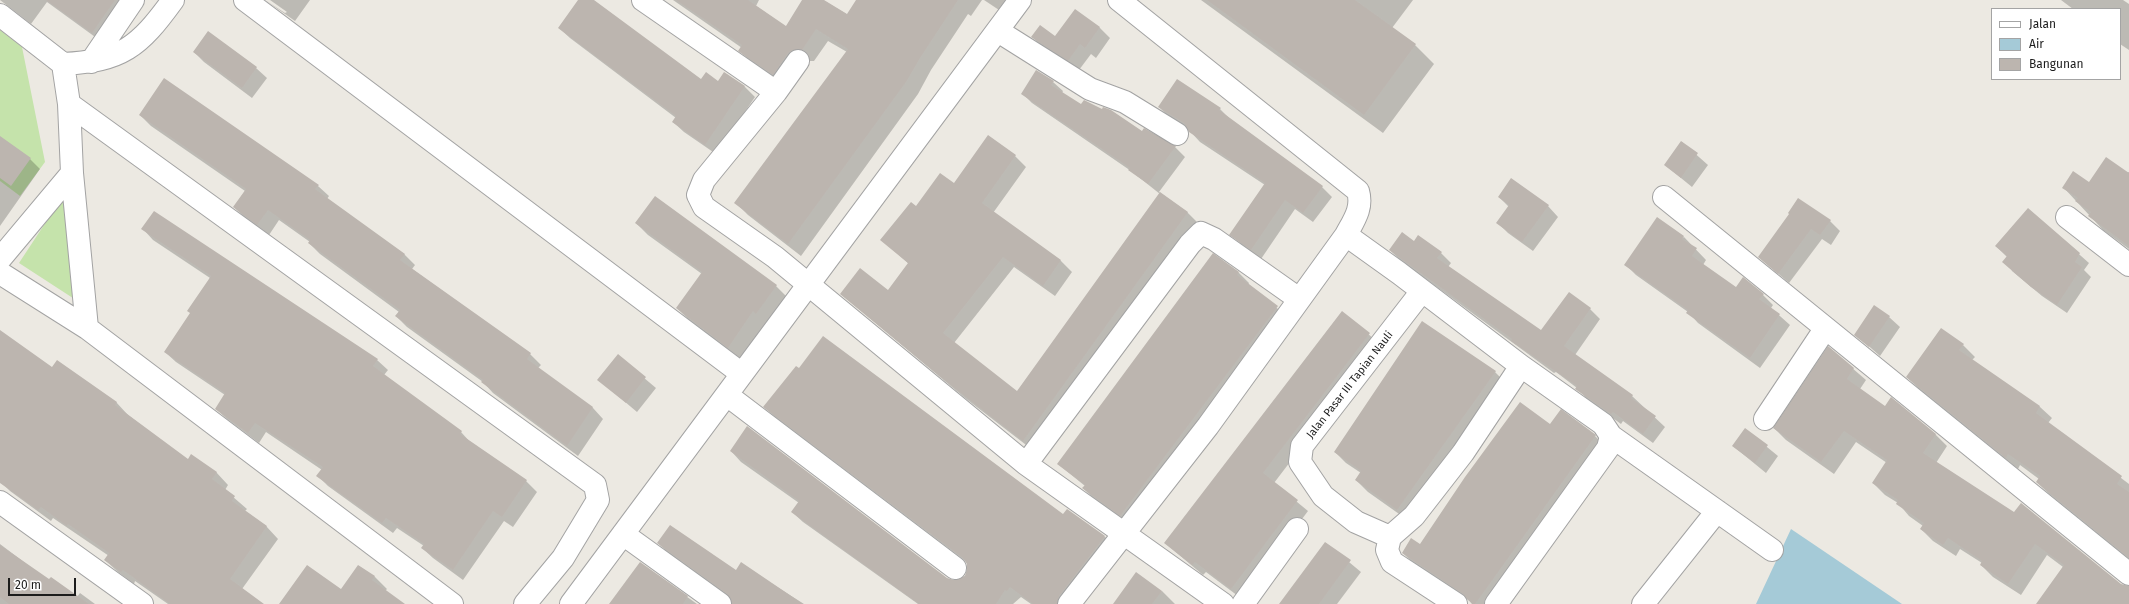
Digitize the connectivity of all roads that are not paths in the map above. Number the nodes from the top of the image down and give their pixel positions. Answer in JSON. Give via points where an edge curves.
{"nodes":[{"id":1,"x":133,"y":0,"type":"edge"},
{"id":2,"x":173,"y":0,"type":"edge"},
{"id":3,"x":245,"y":0,"type":"edge"},
{"id":4,"x":643,"y":0,"type":"edge"},
{"id":5,"x":1020,"y":0,"type":"edge"},
{"id":6,"x":1119,"y":0,"type":"edge"},
{"id":7,"x":0,"y":15,"type":"edge"},
{"id":8,"x":998,"y":31,"type":"junction"},
{"id":9,"x":798,"y":61,"type":"dead end"},
{"id":10,"x":91,"y":62,"type":"junction"},
{"id":11,"x":63,"y":64,"type":"junction"},
{"id":12,"x":776,"y":92,"type":"junction"},
{"id":13,"x":69,"y":104,"type":"junction"},
{"id":14,"x":1177,"y":134,"type":"dead end"},
{"id":15,"x":72,"y":173,"type":"junction"},
{"id":16,"x":1664,"y":197,"type":"dead end"},
{"id":17,"x":2068,"y":217,"type":"dead end"},
{"id":18,"x":1346,"y":235,"type":"junction"},
{"id":19,"x":0,"y":259,"type":"edge"},
{"id":20,"x":2129,"y":265,"type":"edge"},
{"id":21,"x":0,"y":273,"type":"edge"},
{"id":22,"x":808,"y":284,"type":"junction"},
{"id":23,"x":1422,"y":291,"type":"junction"},
{"id":24,"x":1299,"y":299,"type":"junction"},
{"id":25,"x":87,"y":328,"type":"junction"},
{"id":26,"x":1825,"y":328,"type":"junction"},
{"id":27,"x":1521,"y":366,"type":"junction"},
{"id":28,"x":742,"y":374,"type":"junction"},
{"id":29,"x":727,"y":395,"type":"junction"},
{"id":30,"x":1765,"y":419,"type":"dead end"},
{"id":31,"x":1611,"y":436,"type":"junction"},
{"id":32,"x":1026,"y":464,"type":"junction"},
{"id":33,"x":0,"y":502,"type":"edge"},
{"id":34,"x":1717,"y":511,"type":"junction"},
{"id":35,"x":1297,"y":529,"type":"dead end"},
{"id":36,"x":1124,"y":532,"type":"junction"},
{"id":37,"x":623,"y":534,"type":"junction"},
{"id":38,"x":1390,"y":537,"type":"junction"},
{"id":39,"x":1772,"y":550,"type":"dead end"},
{"id":40,"x":955,"y":568,"type":"dead end"},
{"id":41,"x":2129,"y":574,"type":"edge"},
{"id":42,"x":142,"y":604,"type":"edge"},
{"id":43,"x":452,"y":604,"type":"edge"},
{"id":44,"x":525,"y":604,"type":"edge"},
{"id":45,"x":571,"y":604,"type":"edge"},
{"id":46,"x":720,"y":604,"type":"edge"},
{"id":47,"x":1069,"y":604,"type":"edge"},
{"id":48,"x":1223,"y":604,"type":"edge"},
{"id":49,"x":1243,"y":604,"type":"edge"},
{"id":50,"x":1456,"y":604,"type":"edge"},
{"id":51,"x":1496,"y":604,"type":"edge"},
{"id":52,"x":1643,"y":604,"type":"edge"}],
"edges":[{"from":1,"to":10,"type":"street"},
{"from":2,"to":10,"type":"street","via":[[133,45],[119,54]]},
{"from":3,"to":28,"type":"street"},
{"from":4,"to":12,"type":"street"},
{"from":5,"to":8,"type":"street"},
{"from":6,"to":18,"type":"street","via":[[1358,191],[1361,200],[1359,211]]},
{"from":7,"to":11,"type":"street"},
{"from":8,"to":14,"type":"street","via":[[1090,89],[1125,102]]},
{"from":8,"to":22,"type":"street"},
{"from":9,"to":12,"type":"street"},
{"from":10,"to":11,"type":"street"},
{"from":11,"to":13,"type":"street"},
{"from":12,"to":22,"type":"street","via":[[704,180],[698,195],[704,207],[775,257]]},
{"from":13,"to":15,"type":"street"},
{"from":13,"to":44,"type":"street","via":[[595,485],[598,500],[563,558]]},
{"from":15,"to":19,"type":"street"},
{"from":15,"to":25,"type":"street"},
{"from":16,"to":26,"type":"street"},
{"from":17,"to":20,"type":"street"},
{"from":18,"to":23,"type":"street"},
{"from":18,"to":24,"type":"street"},
{"from":21,"to":25,"type":"street"},
{"from":22,"to":28,"type":"street"},
{"from":22,"to":32,"type":"street"},
{"from":23,"to":27,"type":"street"},
{"from":23,"to":38,"type":"street","name":"Jalan Pasar III Tapian Nauli","via":[[1302,446],[1300,462],[1323,496],[1356,522]]},
{"from":24,"to":32,"type":"street","via":[[1214,239],[1201,233],[1190,244]]},
{"from":24,"to":36,"type":"street","via":[[1208,426]]},
{"from":25,"to":43,"type":"street"},
{"from":26,"to":30,"type":"street"},
{"from":26,"to":41,"type":"street"},
{"from":27,"to":31,"type":"street","via":[[1603,424]]},
{"from":27,"to":38,"type":"street","via":[[1463,453],[1414,516]]},
{"from":28,"to":29,"type":"street"},
{"from":29,"to":37,"type":"street"},
{"from":29,"to":40,"type":"street"},
{"from":31,"to":34,"type":"street"},
{"from":31,"to":51,"type":"street","via":[[1608,448]]},
{"from":32,"to":36,"type":"street"},
{"from":33,"to":42,"type":"street"},
{"from":34,"to":39,"type":"street"},
{"from":34,"to":52,"type":"street"},
{"from":35,"to":49,"type":"street"},
{"from":36,"to":47,"type":"street"},
{"from":36,"to":48,"type":"street"},
{"from":37,"to":45,"type":"street"},
{"from":37,"to":46,"type":"street"},
{"from":38,"to":50,"type":"street","via":[[1387,550],[1392,562]]}]}
